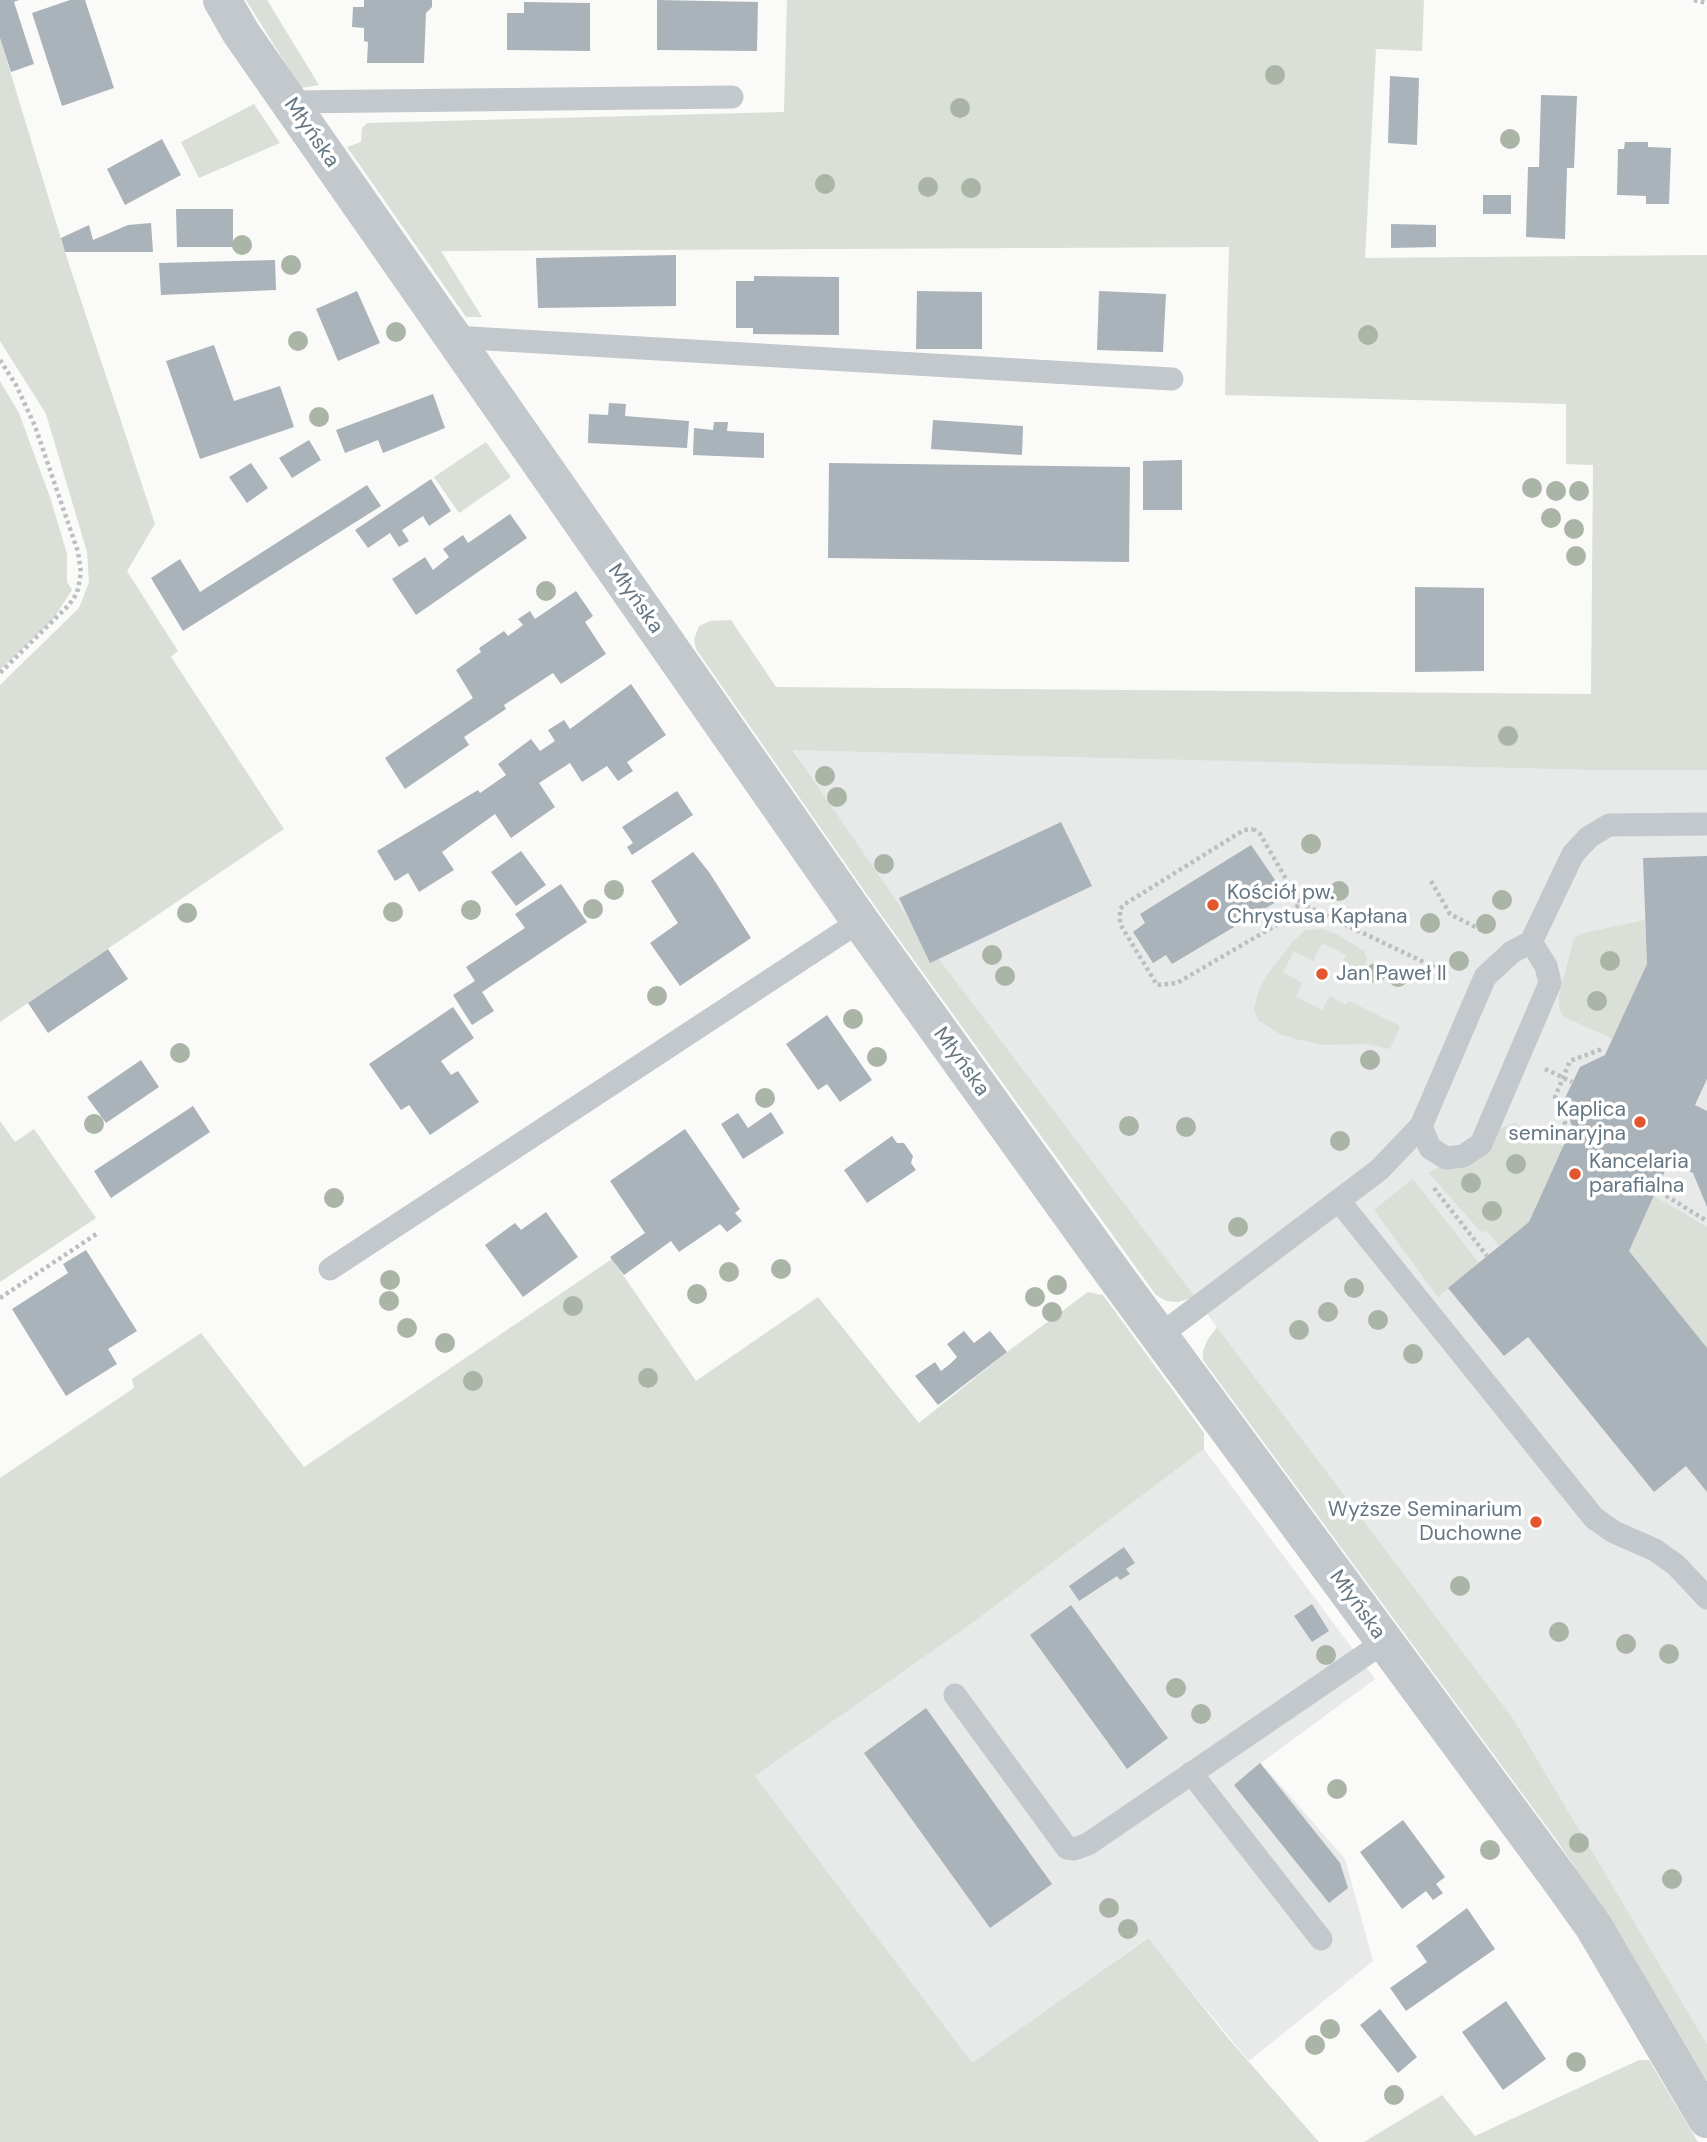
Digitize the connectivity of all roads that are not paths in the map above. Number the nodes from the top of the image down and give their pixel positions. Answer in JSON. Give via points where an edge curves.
{"nodes":[{"id":1,"x":222,"y":0,"type":"edge"},
{"id":2,"x":732,"y":97,"type":"dead end"},
{"id":3,"x":289,"y":102,"type":"junction"},
{"id":4,"x":453,"y":337,"type":"junction"},
{"id":5,"x":1171,"y":379,"type":"dead end"},
{"id":6,"x":1707,"y":824,"type":"edge"},
{"id":7,"x":860,"y":921,"type":"junction"},
{"id":8,"x":1531,"y":942,"type":"junction"},
{"id":9,"x":1421,"y":1126,"type":"junction"},
{"id":10,"x":1339,"y":1201,"type":"junction"},
{"id":11,"x":330,"y":1269,"type":"dead end"},
{"id":12,"x":1159,"y":1336,"type":"junction"},
{"id":13,"x":1707,"y":1598,"type":"edge"},
{"id":14,"x":1384,"y":1642,"type":"junction"},
{"id":15,"x":955,"y":1695,"type":"dead end"},
{"id":16,"x":1191,"y":1773,"type":"junction"},
{"id":17,"x":1321,"y":1940,"type":"dead end"},
{"id":18,"x":1707,"y":2119,"type":"edge"}],
"edges":[{"from":1,"to":3,"type":"street","name":"Młyńska"},
{"from":2,"to":3,"type":"lane"},
{"from":3,"to":4,"type":"street","name":"Młyńska"},
{"from":4,"to":5,"type":"lane"},
{"from":4,"to":7,"type":"street","name":"Młyńska"},
{"from":6,"to":8,"type":"lane","via":[[1609,825],[1589,836],[1573,854]]},
{"from":7,"to":11,"type":"lane"},
{"from":7,"to":12,"type":"street","name":"Młyńska"},
{"from":8,"to":9,"type":"lane","via":[[1485,977]]},
{"from":8,"to":9,"type":"lane","via":[[1546,966],[1550,984],[1481,1144],[1462,1156],[1446,1158],[1430,1148]]},
{"from":9,"to":10,"type":"lane"},
{"from":10,"to":12,"type":"lane"},
{"from":10,"to":13,"type":"lane","via":[[1594,1518],[1655,1550]]},
{"from":12,"to":14,"type":"street","name":"Młyńska"},
{"from":14,"to":16,"type":"lane"},
{"from":14,"to":18,"type":"street","name":"Młyńska","via":[[1594,1927]]},
{"from":15,"to":16,"type":"lane","via":[[1067,1848],[1088,1844]]},
{"from":16,"to":17,"type":"lane"}]}
